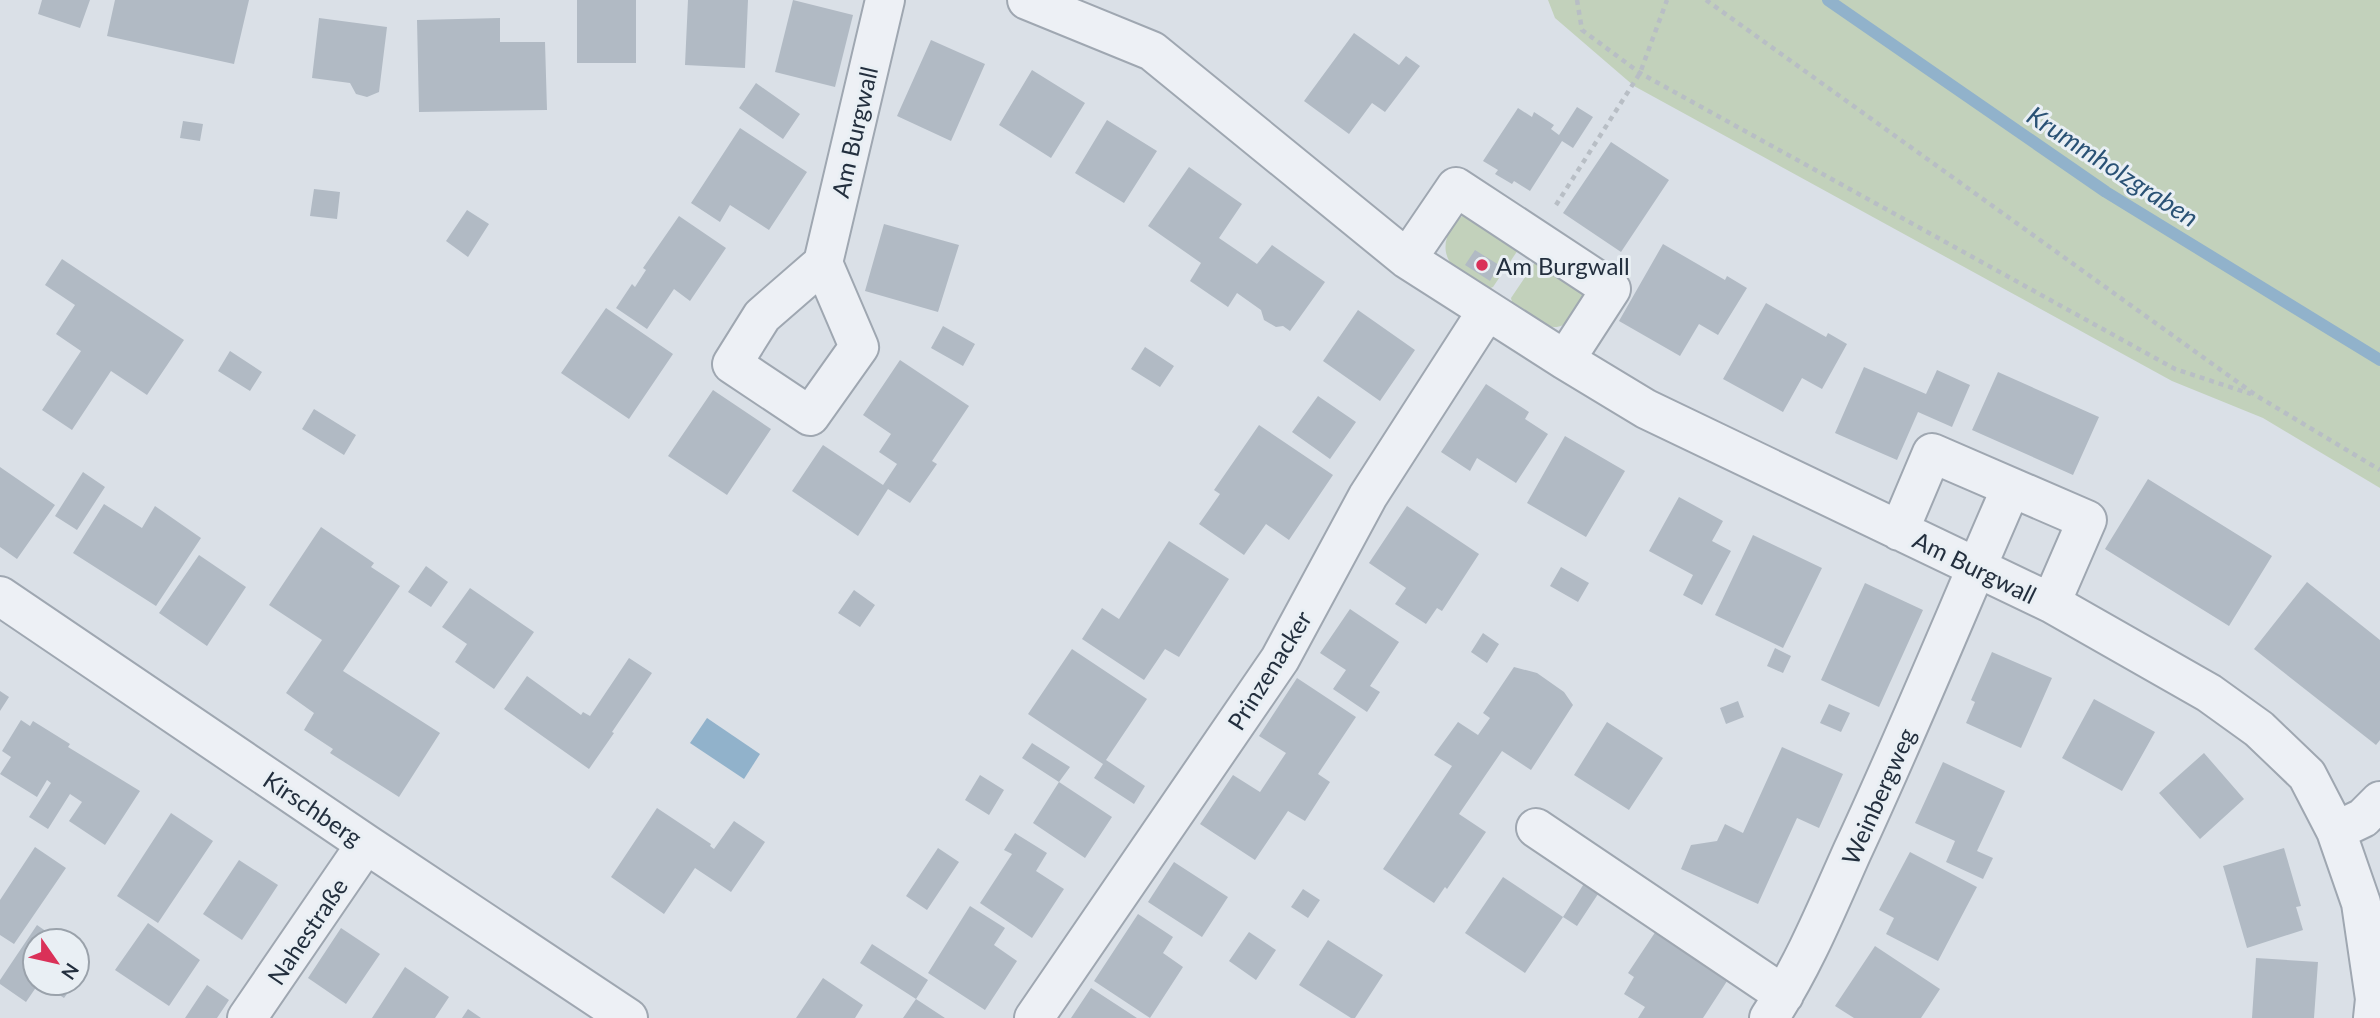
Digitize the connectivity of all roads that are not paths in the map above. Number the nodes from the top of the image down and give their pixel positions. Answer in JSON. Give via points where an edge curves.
{"nodes":[{"id":1,"x":885,"y":0,"type":"edge"},
{"id":2,"x":1027,"y":0,"type":"edge"},
{"id":3,"x":1407,"y":258,"type":"junction"},
{"id":4,"x":822,"y":263,"type":"dead end"},
{"id":5,"x":1487,"y":311,"type":"junction"},
{"id":6,"x":1565,"y":360,"type":"junction"},
{"id":7,"x":2011,"y":488,"type":"junction"},
{"id":8,"x":1899,"y":531,"type":"junction"},
{"id":9,"x":1975,"y":568,"type":"junction"},
{"id":10,"x":0,"y":596,"type":"edge"},
{"id":11,"x":2051,"y":603,"type":"junction"},
{"id":12,"x":2380,"y":801,"type":"edge"},
{"id":13,"x":1535,"y":828,"type":"dead end"},
{"id":14,"x":2336,"y":831,"type":"junction"},
{"id":15,"x":366,"y":844,"type":"junction"},
{"id":16,"x":2373,"y":932,"type":"edge"},
{"id":17,"x":1776,"y":1007,"type":"edge"},
{"id":18,"x":247,"y":1018,"type":"edge"},
{"id":19,"x":628,"y":1018,"type":"edge"},
{"id":20,"x":1034,"y":1018,"type":"edge"},
{"id":21,"x":2373,"y":1018,"type":"edge"}],
"edges":[{"from":1,"to":4,"type":"street","name":"Am Burgwall"},
{"from":2,"to":3,"type":"street","name":"Am Burgwall","via":[[1152,51]]},
{"from":3,"to":5,"type":"street","name":"Am Burgwall"},
{"from":3,"to":6,"type":"street","via":[[1456,187],[1611,289]]},
{"from":5,"to":6,"type":"street","name":"Am Burgwall"},
{"from":5,"to":20,"type":"street","name":"Prinzenacker","via":[[1368,496],[1280,659]]},
{"from":6,"to":8,"type":"street","name":"Am Burgwall","via":[[1646,409]]},
{"from":7,"to":8,"type":"street","via":[[1932,453]]},
{"from":7,"to":9,"type":"street","name":"Weinbergweg"},
{"from":7,"to":11,"type":"street","via":[[2087,520]]},
{"from":8,"to":9,"type":"street","name":"Am Burgwall"},
{"from":9,"to":11,"type":"street","name":"Am Burgwall"},
{"from":9,"to":17,"type":"street","name":"Weinbergweg","via":[[1901,748]]},
{"from":10,"to":15,"type":"street","name":"Kirschberg"},
{"from":11,"to":14,"type":"street","name":"Am Burgwall","via":[[2208,693],[2259,729],[2306,775]]},
{"from":12,"to":14,"type":"street","via":[[2363,818]]},
{"from":13,"to":17,"type":"street"},
{"from":14,"to":16,"type":"street","name":"Am Burgwall"},
{"from":15,"to":18,"type":"street","name":"Nahestraße"},
{"from":15,"to":19,"type":"street","name":"Kirschberg"},
{"from":16,"to":21,"type":"street","name":"Am Burgwall"}]}
